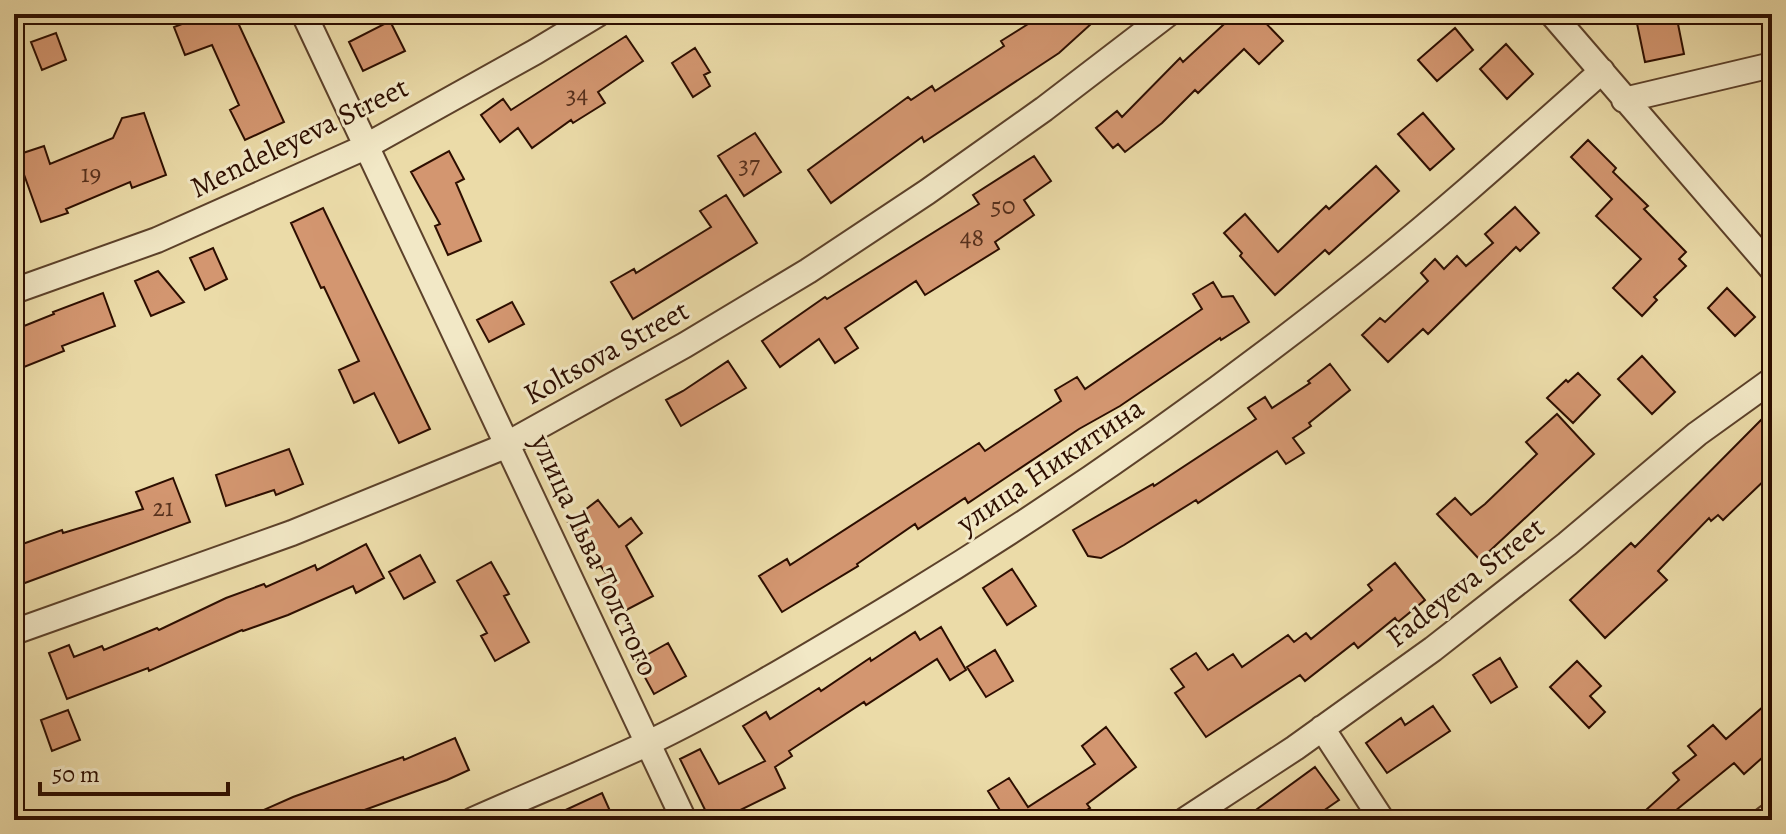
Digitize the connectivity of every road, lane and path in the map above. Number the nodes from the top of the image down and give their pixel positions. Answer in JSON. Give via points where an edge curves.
{"nodes":[{"id":1,"x":304,"y":14,"type":"edge"},
{"id":2,"x":598,"y":14,"type":"edge"},
{"id":3,"x":1168,"y":14,"type":"edge"},
{"id":4,"x":1552,"y":14,"type":"edge"},
{"id":5,"x":1772,"y":65,"type":"edge"},
{"id":6,"x":1602,"y":71,"type":"junction"},
{"id":7,"x":1624,"y":100,"type":"junction"},
{"id":8,"x":366,"y":146,"type":"junction"},
{"id":9,"x":1772,"y":269,"type":"edge"},
{"id":10,"x":14,"y":291,"type":"edge"},
{"id":11,"x":1772,"y":380,"type":"edge"},
{"id":12,"x":507,"y":444,"type":"junction"},
{"id":13,"x":14,"y":632,"type":"edge"},
{"id":14,"x":1322,"y":728,"type":"junction"},
{"id":15,"x":648,"y":743,"type":"junction"},
{"id":16,"x":1772,"y":815,"type":"edge"},
{"id":17,"x":473,"y":820,"type":"edge"},
{"id":18,"x":684,"y":820,"type":"edge"},
{"id":19,"x":1185,"y":820,"type":"edge"},
{"id":20,"x":1382,"y":820,"type":"edge"},
{"id":21,"x":1764,"y":820,"type":"edge"}],
"edges":[{"from":1,"to":8,"type":"street","name":"улица Льва Толстого"},
{"from":2,"to":8,"type":"street","name":"Mendeleyeva Street"},
{"from":3,"to":12,"type":"street","name":"Koltsova Street","via":[[1044,109],[808,271]]},
{"from":4,"to":6,"type":"street"},
{"from":5,"to":7,"type":"street"},
{"from":6,"to":7,"type":"street"},
{"from":6,"to":15,"type":"street","name":"улица Никитина","via":[[1355,284],[1104,470],[853,629]]},
{"from":7,"to":9,"type":"street"},
{"from":8,"to":10,"type":"street","name":"Mendeleyeva Street","via":[[157,240]]},
{"from":8,"to":12,"type":"street","name":"улица Льва Толстого"},
{"from":11,"to":14,"type":"street","name":"Fadeyeva Street","via":[[1697,434],[1433,649]]},
{"from":12,"to":13,"type":"street","name":"Koltsova Street","via":[[292,533]]},
{"from":12,"to":15,"type":"street","name":"улица Льва Толстого"},
{"from":14,"to":19,"type":"street","name":"Fadeyeva Street"},
{"from":14,"to":20,"type":"street"},
{"from":15,"to":17,"type":"street","name":"улица Никитина"},
{"from":15,"to":18,"type":"street","name":"улица Льва Толстого"},
{"from":16,"to":21,"type":"street"}]}
